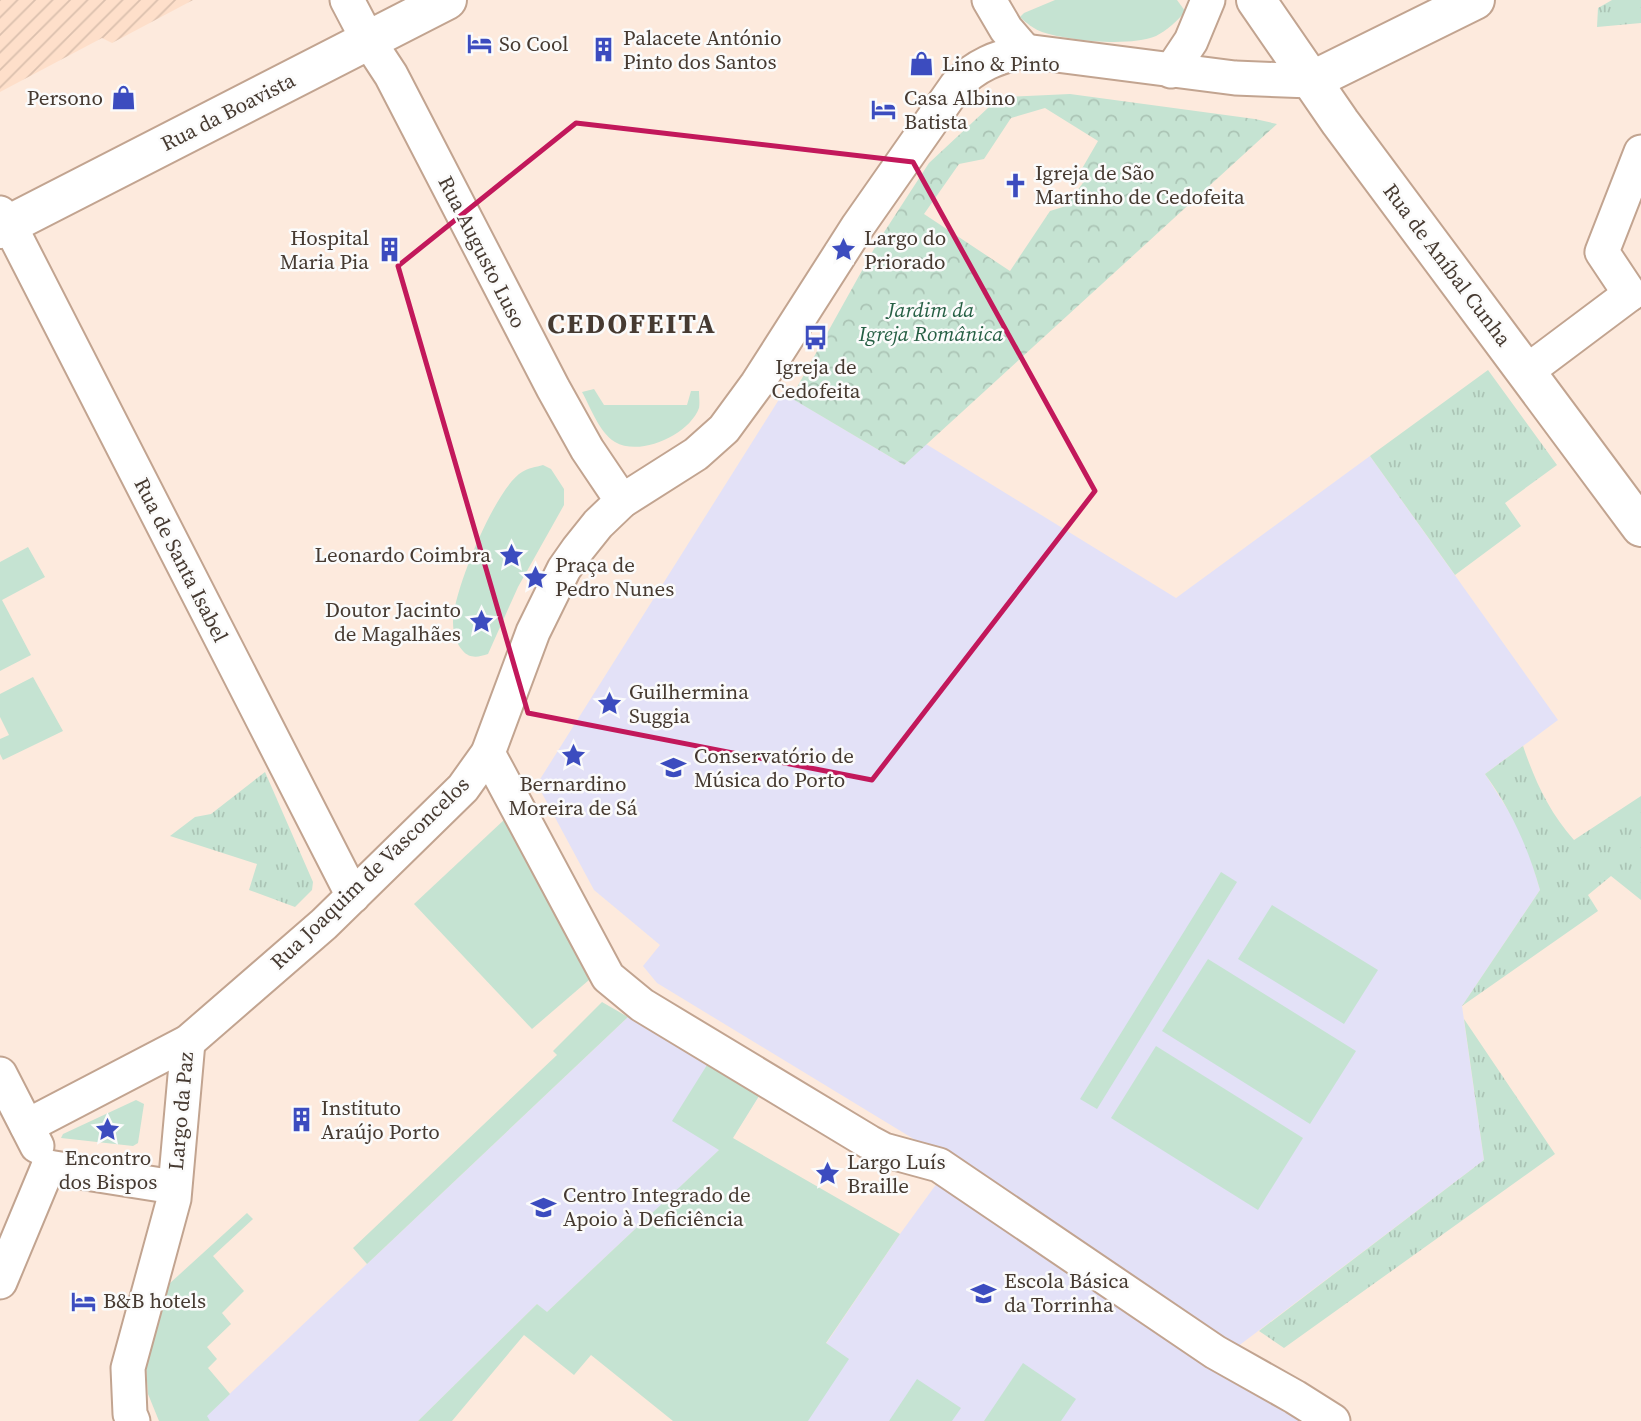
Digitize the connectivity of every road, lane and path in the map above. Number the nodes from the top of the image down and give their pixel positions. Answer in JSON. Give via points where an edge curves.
{"nodes":[{"id":1,"x":347,"y":0,"type":"edge"},
{"id":2,"x":447,"y":0,"type":"edge"},
{"id":3,"x":989,"y":0,"type":"edge"},
{"id":4,"x":1208,"y":0,"type":"edge"},
{"id":5,"x":1256,"y":0,"type":"edge"},
{"id":6,"x":1475,"y":0,"type":"edge"},
{"id":7,"x":368,"y":40,"type":"junction"},
{"id":8,"x":1025,"y":51,"type":"junction"},
{"id":9,"x":1171,"y":71,"type":"junction"},
{"id":10,"x":1311,"y":81,"type":"junction"},
{"id":11,"x":1641,"y":152,"type":"edge"},
{"id":12,"x":3,"y":222,"type":"edge"},
{"id":13,"x":1636,"y":295,"type":"edge"},
{"id":14,"x":1527,"y":372,"type":"junction"},
{"id":15,"x":622,"y":501,"type":"junction"},
{"id":16,"x":1641,"y":527,"type":"edge"},
{"id":17,"x":488,"y":753,"type":"junction"},
{"id":18,"x":353,"y":896,"type":"junction"},
{"id":19,"x":188,"y":1042,"type":"junction"},
{"id":20,"x":0,"y":1074,"type":"edge"},
{"id":21,"x":27,"y":1126,"type":"junction"},
{"id":22,"x":48,"y":1167,"type":"junction"},
{"id":23,"x":174,"y":1187,"type":"junction"},
{"id":24,"x":1,"y":1278,"type":"edge"},
{"id":25,"x":133,"y":1421,"type":"edge"},
{"id":26,"x":1333,"y":1421,"type":"edge"}],
"edges":[{"from":1,"to":7,"type":"street","name":"Rua Augusto Luso"},
{"from":2,"to":7,"type":"main road","name":"Rua da Boavista"},
{"from":3,"to":8,"type":"street"},
{"from":4,"to":9,"type":"street","via":[[1191,41]]},
{"from":5,"to":10,"type":"main road","name":"Rua de Aníbal Cunha"},
{"from":6,"to":10,"type":"main road"},
{"from":7,"to":12,"type":"main road","name":"Rua da Boavista"},
{"from":7,"to":15,"type":"street","name":"Rua Augusto Luso","via":[[391,75],[553,388]]},
{"from":8,"to":9,"type":"street"},
{"from":8,"to":15,"type":"street","via":[[979,66],[957,86],[724,429],[696,454]]},
{"from":9,"to":10,"type":"street"},
{"from":10,"to":14,"type":"main road","name":"Rua de Aníbal Cunha"},
{"from":11,"to":13,"type":"street","via":[[1602,251]]},
{"from":12,"to":18,"type":"street","name":"Rua de Santa Isabel"},
{"from":13,"to":14,"type":"street"},
{"from":14,"to":16,"type":"main road","name":"Rua de Aníbal Cunha"},
{"from":15,"to":17,"type":"street","name":"Rua Joaquim de Vasconcelos","via":[[578,549],[553,590]]},
{"from":17,"to":18,"type":"street","name":"Rua Joaquim de Vasconcelos","via":[[463,788]]},
{"from":17,"to":26,"type":"street","via":[[608,977],[642,1005],[869,1142],[939,1165],[1215,1352]]},
{"from":18,"to":19,"type":"street","name":"Rua Joaquim de Vasconcelos"},
{"from":19,"to":21,"type":"street","name":"Largo da Paz"},
{"from":19,"to":23,"type":"street","name":"Largo da Paz"},
{"from":20,"to":21,"type":"street"},
{"from":21,"to":22,"type":"street"},
{"from":22,"to":23,"type":"street","name":"Largo da Paz"},
{"from":22,"to":24,"type":"street"},
{"from":23,"to":25,"type":"street","via":[[128,1368]]}]}
